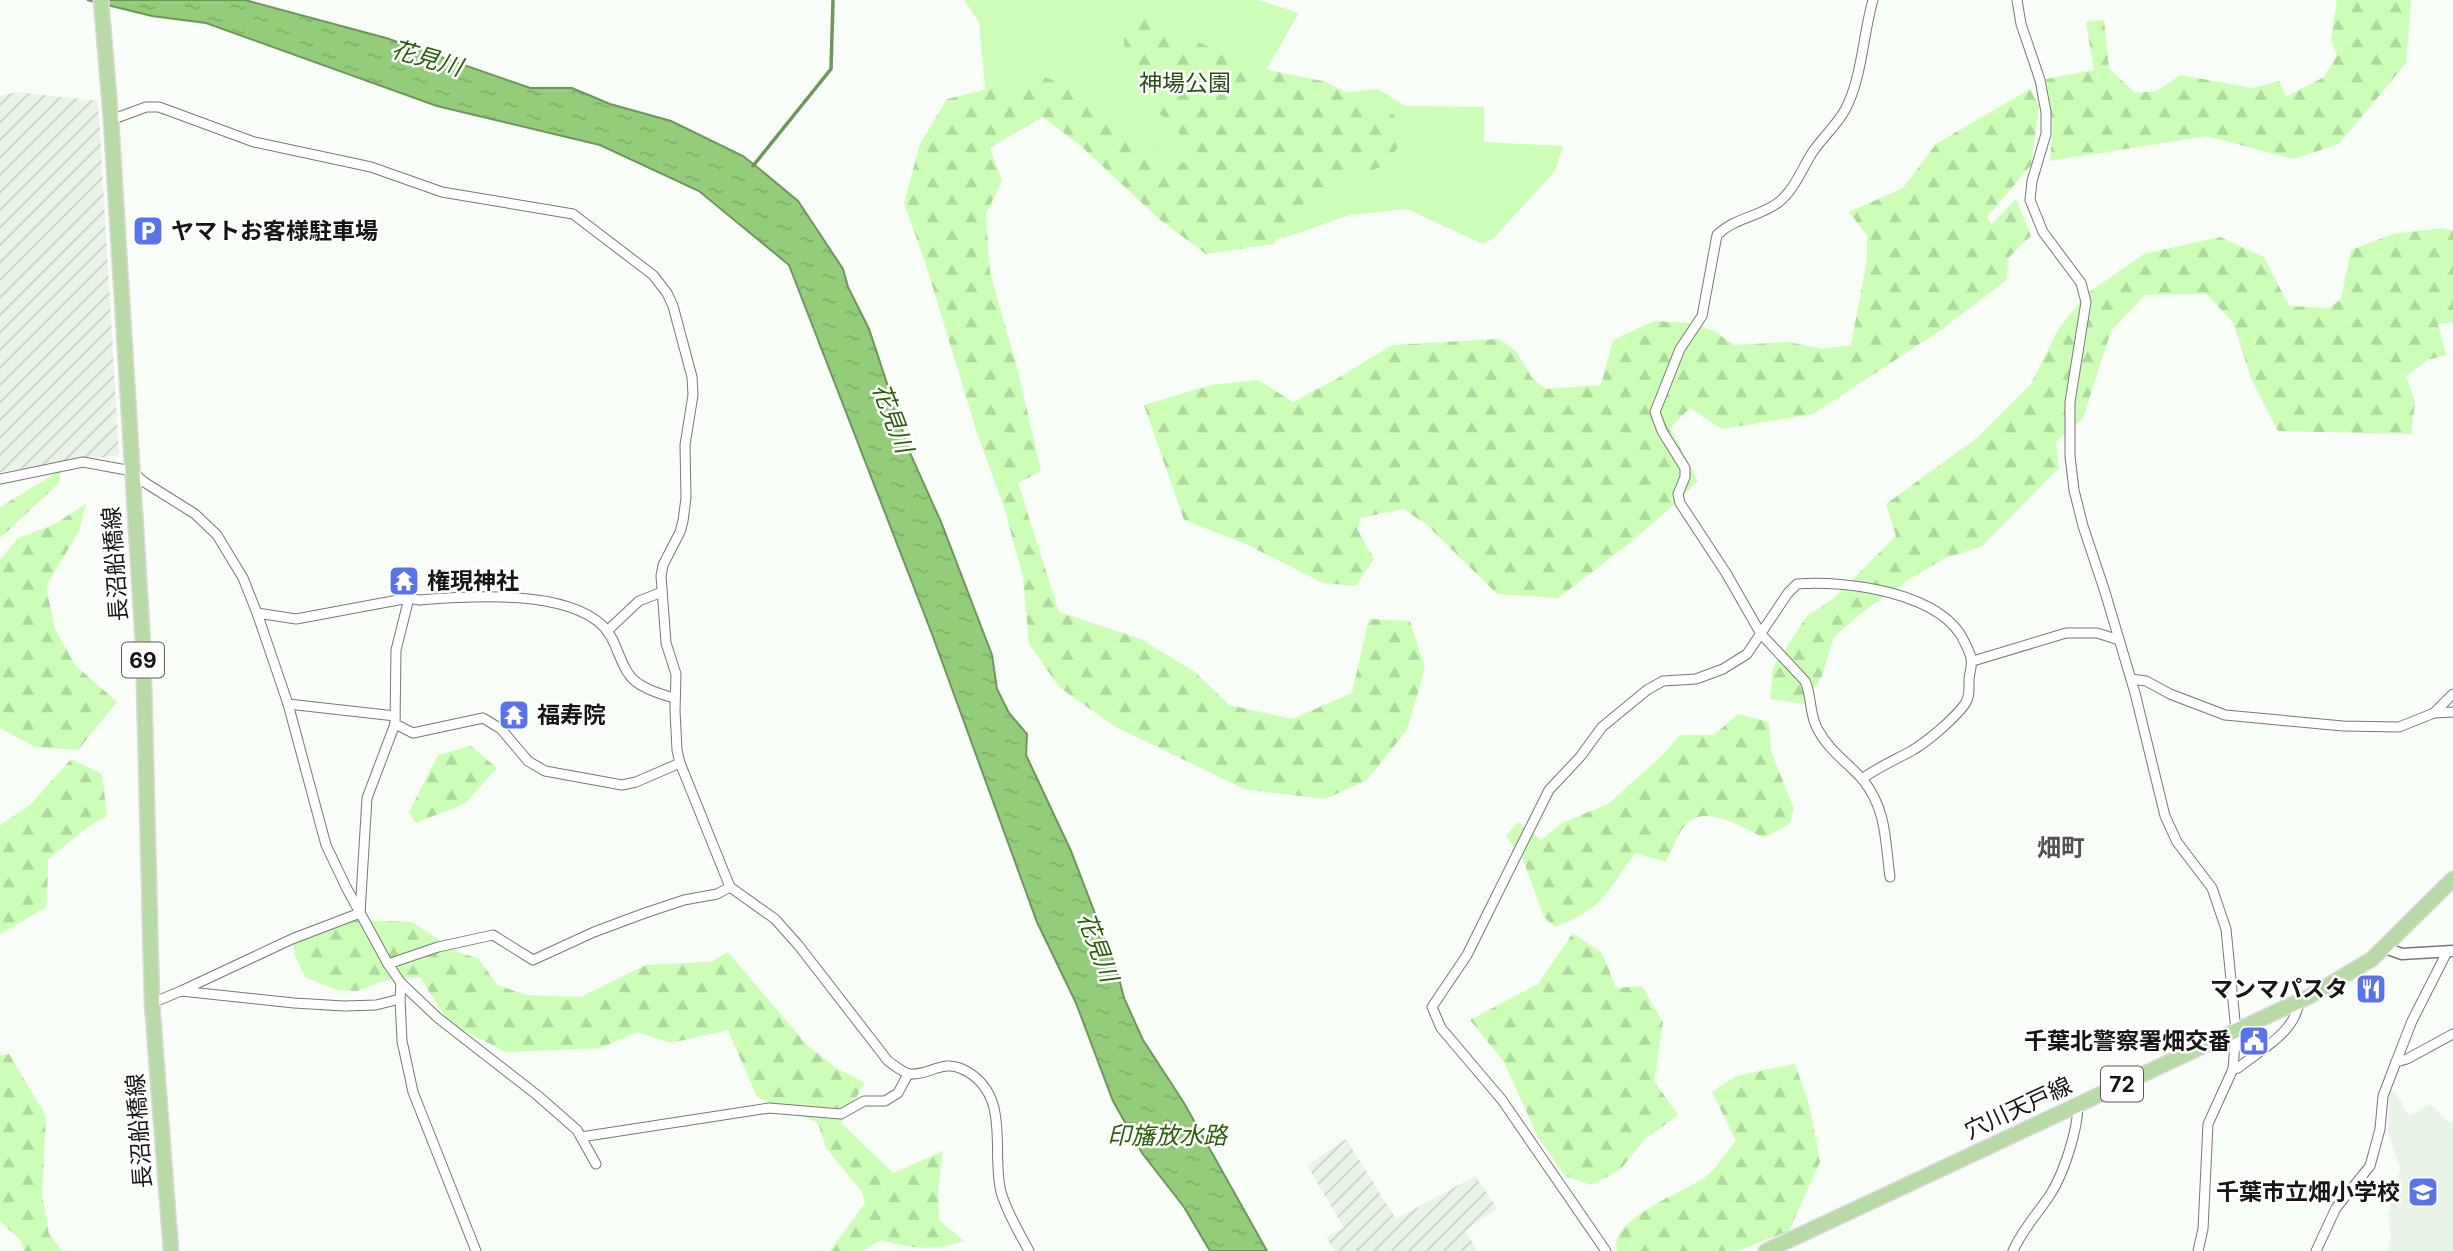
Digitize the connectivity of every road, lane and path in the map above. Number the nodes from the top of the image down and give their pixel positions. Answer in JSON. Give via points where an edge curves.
{"nodes":[{"id":1,"x":102,"y":0,"type":"edge"},
{"id":2,"x":1873,"y":0,"type":"edge"},
{"id":3,"x":2017,"y":0,"type":"edge"},
{"id":4,"x":111,"y":120,"type":"junction"},
{"id":5,"x":132,"y":471,"type":"junction"},
{"id":6,"x":0,"y":479,"type":"edge"},
{"id":7,"x":662,"y":592,"type":"junction"},
{"id":8,"x":409,"y":598,"type":"junction"},
{"id":9,"x":257,"y":613,"type":"junction"},
{"id":10,"x":607,"y":631,"type":"junction"},
{"id":11,"x":1761,"y":634,"type":"junction"},
{"id":12,"x":2119,"y":640,"type":"junction"},
{"id":13,"x":1973,"y":662,"type":"junction"},
{"id":14,"x":2131,"y":679,"type":"junction"},
{"id":15,"x":2453,"y":694,"type":"edge"},
{"id":16,"x":674,"y":698,"type":"junction"},
{"id":17,"x":288,"y":704,"type":"junction"},
{"id":18,"x":2453,"y":712,"type":"edge"},
{"id":19,"x":2434,"y":713,"type":"junction"},
{"id":20,"x":395,"y":720,"type":"junction"},
{"id":21,"x":680,"y":762,"type":"junction"},
{"id":22,"x":1862,"y":779,"type":"junction"},
{"id":23,"x":1890,"y":877,"type":"dead end"},
{"id":24,"x":2453,"y":879,"type":"edge"},
{"id":25,"x":730,"y":887,"type":"junction"},
{"id":26,"x":360,"y":914,"type":"junction"},
{"id":27,"x":2385,"y":948,"type":"junction"},
{"id":28,"x":2450,"y":952,"type":"edge"},
{"id":29,"x":388,"y":964,"type":"junction"},
{"id":30,"x":401,"y":983,"type":"junction"},
{"id":31,"x":181,"y":991,"type":"junction"},
{"id":32,"x":400,"y":999,"type":"junction"},
{"id":33,"x":2299,"y":1002,"type":"junction"},
{"id":34,"x":152,"y":1003,"type":"junction"},
{"id":35,"x":2236,"y":1031,"type":"junction"},
{"id":36,"x":2453,"y":1034,"type":"edge"},
{"id":37,"x":2396,"y":1062,"type":"junction"},
{"id":38,"x":2233,"y":1069,"type":"junction"},
{"id":39,"x":908,"y":1074,"type":"junction"},
{"id":40,"x":2078,"y":1104,"type":"junction"},
{"id":41,"x":581,"y":1137,"type":"junction"},
{"id":42,"x":596,"y":1164,"type":"dead end"},
{"id":43,"x":171,"y":1251,"type":"edge"},
{"id":44,"x":476,"y":1251,"type":"edge"},
{"id":45,"x":1029,"y":1251,"type":"edge"},
{"id":46,"x":1606,"y":1251,"type":"edge"},
{"id":47,"x":1766,"y":1251,"type":"edge"},
{"id":48,"x":2014,"y":1251,"type":"edge"},
{"id":49,"x":2198,"y":1251,"type":"edge"},
{"id":50,"x":2316,"y":1251,"type":"edge"}],
"edges":[{"from":1,"to":4,"type":"main road","name":"長沼船橋線","number":"69"},
{"from":2,"to":11,"type":"street","via":[[1851,97],[1839,119],[1777,204],[1717,235],[1702,316],[1680,349],[1655,412],[1685,468],[1680,503]]},
{"from":3,"to":12,"type":"street","via":[[2046,112],[2046,134],[2030,200],[2043,232],[2081,283],[2086,302],[2070,402],[2074,490]]},
{"from":4,"to":5,"type":"main road","name":"長沼船橋線","number":"69"},
{"from":4,"to":7,"type":"street","via":[[159,107],[254,142],[372,167],[442,192],[573,214],[653,275],[673,306],[694,395],[685,445],[683,521],[663,565]]},
{"from":5,"to":6,"type":"street","via":[[83,462]]},
{"from":5,"to":9,"type":"street","via":[[195,513],[217,535],[243,578]]},
{"from":5,"to":34,"type":"main road","name":"長沼船橋線","number":"69","via":[[143,643]]},
{"from":7,"to":10,"type":"street","via":[[639,601]]},
{"from":7,"to":16,"type":"street","via":[[666,643],[676,674]]},
{"from":8,"to":9,"type":"street","via":[[296,618]]},
{"from":8,"to":10,"type":"street","via":[[547,600],[593,618]]},
{"from":8,"to":20,"type":"street","via":[[396,650]]},
{"from":9,"to":17,"type":"street"},
{"from":10,"to":16,"type":"street","via":[[628,675]]},
{"from":11,"to":13,"type":"street","via":[[1797,583],[1825,582],[1927,605],[1955,626]]},
{"from":11,"to":22,"type":"street","via":[[1805,681],[1815,725],[1839,758]]},
{"from":11,"to":46,"type":"street","via":[[1747,654],[1731,664],[1696,679],[1663,681],[1602,727],[1549,790],[1467,955],[1432,1007],[1441,1028],[1502,1100]]},
{"from":12,"to":13,"type":"street","via":[[2097,633],[2066,633]]},
{"from":12,"to":14,"type":"street"},
{"from":13,"to":22,"type":"street","via":[[1969,695],[1954,716],[1924,742]]},
{"from":14,"to":19,"type":"street","via":[[2147,681],[2225,715],[2399,727]]},
{"from":14,"to":35,"type":"street","via":[[2169,827],[2212,888],[2226,929]]},
{"from":15,"to":19,"type":"street"},
{"from":16,"to":21,"type":"street"},
{"from":17,"to":20,"type":"street"},
{"from":17,"to":26,"type":"street","via":[[326,845]]},
{"from":18,"to":19,"type":"street"},
{"from":20,"to":21,"type":"street","via":[[413,733],[483,718],[501,729],[535,766],[622,785]]},
{"from":20,"to":26,"type":"street","via":[[367,798]]},
{"from":21,"to":25,"type":"street"},
{"from":22,"to":23,"type":"street","via":[[1878,803],[1885,827]]},
{"from":24,"to":27,"type":"main road","name":"穴川天戸線","number":"72"},
{"from":25,"to":29,"type":"street","via":[[645,913],[533,960],[493,934]]},
{"from":25,"to":39,"type":"street","via":[[775,919],[888,1061]]},
{"from":26,"to":29,"type":"street"},
{"from":26,"to":31,"type":"street","via":[[292,939]]},
{"from":27,"to":28,"type":"street","via":[[2402,954]]},
{"from":27,"to":33,"type":"main road","name":"穴川天戸線","number":"72"},
{"from":28,"to":37,"type":"street","via":[[2412,1021]]},
{"from":29,"to":30,"type":"street"},
{"from":30,"to":32,"type":"street"},
{"from":30,"to":41,"type":"street"},
{"from":31,"to":32,"type":"street","via":[[344,1006]]},
{"from":31,"to":34,"type":"street"},
{"from":32,"to":44,"type":"street","via":[[402,1041],[413,1093]]},
{"from":33,"to":35,"type":"main road","name":"穴川天戸線","number":"72"},
{"from":33,"to":38,"type":"street","via":[[2288,1027],[2267,1048]]},
{"from":34,"to":43,"type":"main road","name":"長沼船橋線","number":"69"},
{"from":35,"to":38,"type":"street"},
{"from":35,"to":40,"type":"main road","name":"穴川天戸線","number":"72"},
{"from":36,"to":37,"type":"street"},
{"from":37,"to":50,"type":"street","via":[[2383,1096],[2370,1166],[2336,1208]]},
{"from":38,"to":49,"type":"street","via":[[2208,1124]]},
{"from":39,"to":41,"type":"street","via":[[898,1093],[885,1101],[864,1101],[841,1114],[769,1108]]},
{"from":39,"to":45,"type":"street","via":[[958,1067],[973,1075],[990,1094],[996,1114],[1001,1191]]},
{"from":40,"to":47,"type":"main road","name":"穴川天戸線","number":"72"},
{"from":40,"to":48,"type":"street","via":[[2070,1146],[2052,1192]]},
{"from":41,"to":42,"type":"street"}]}
